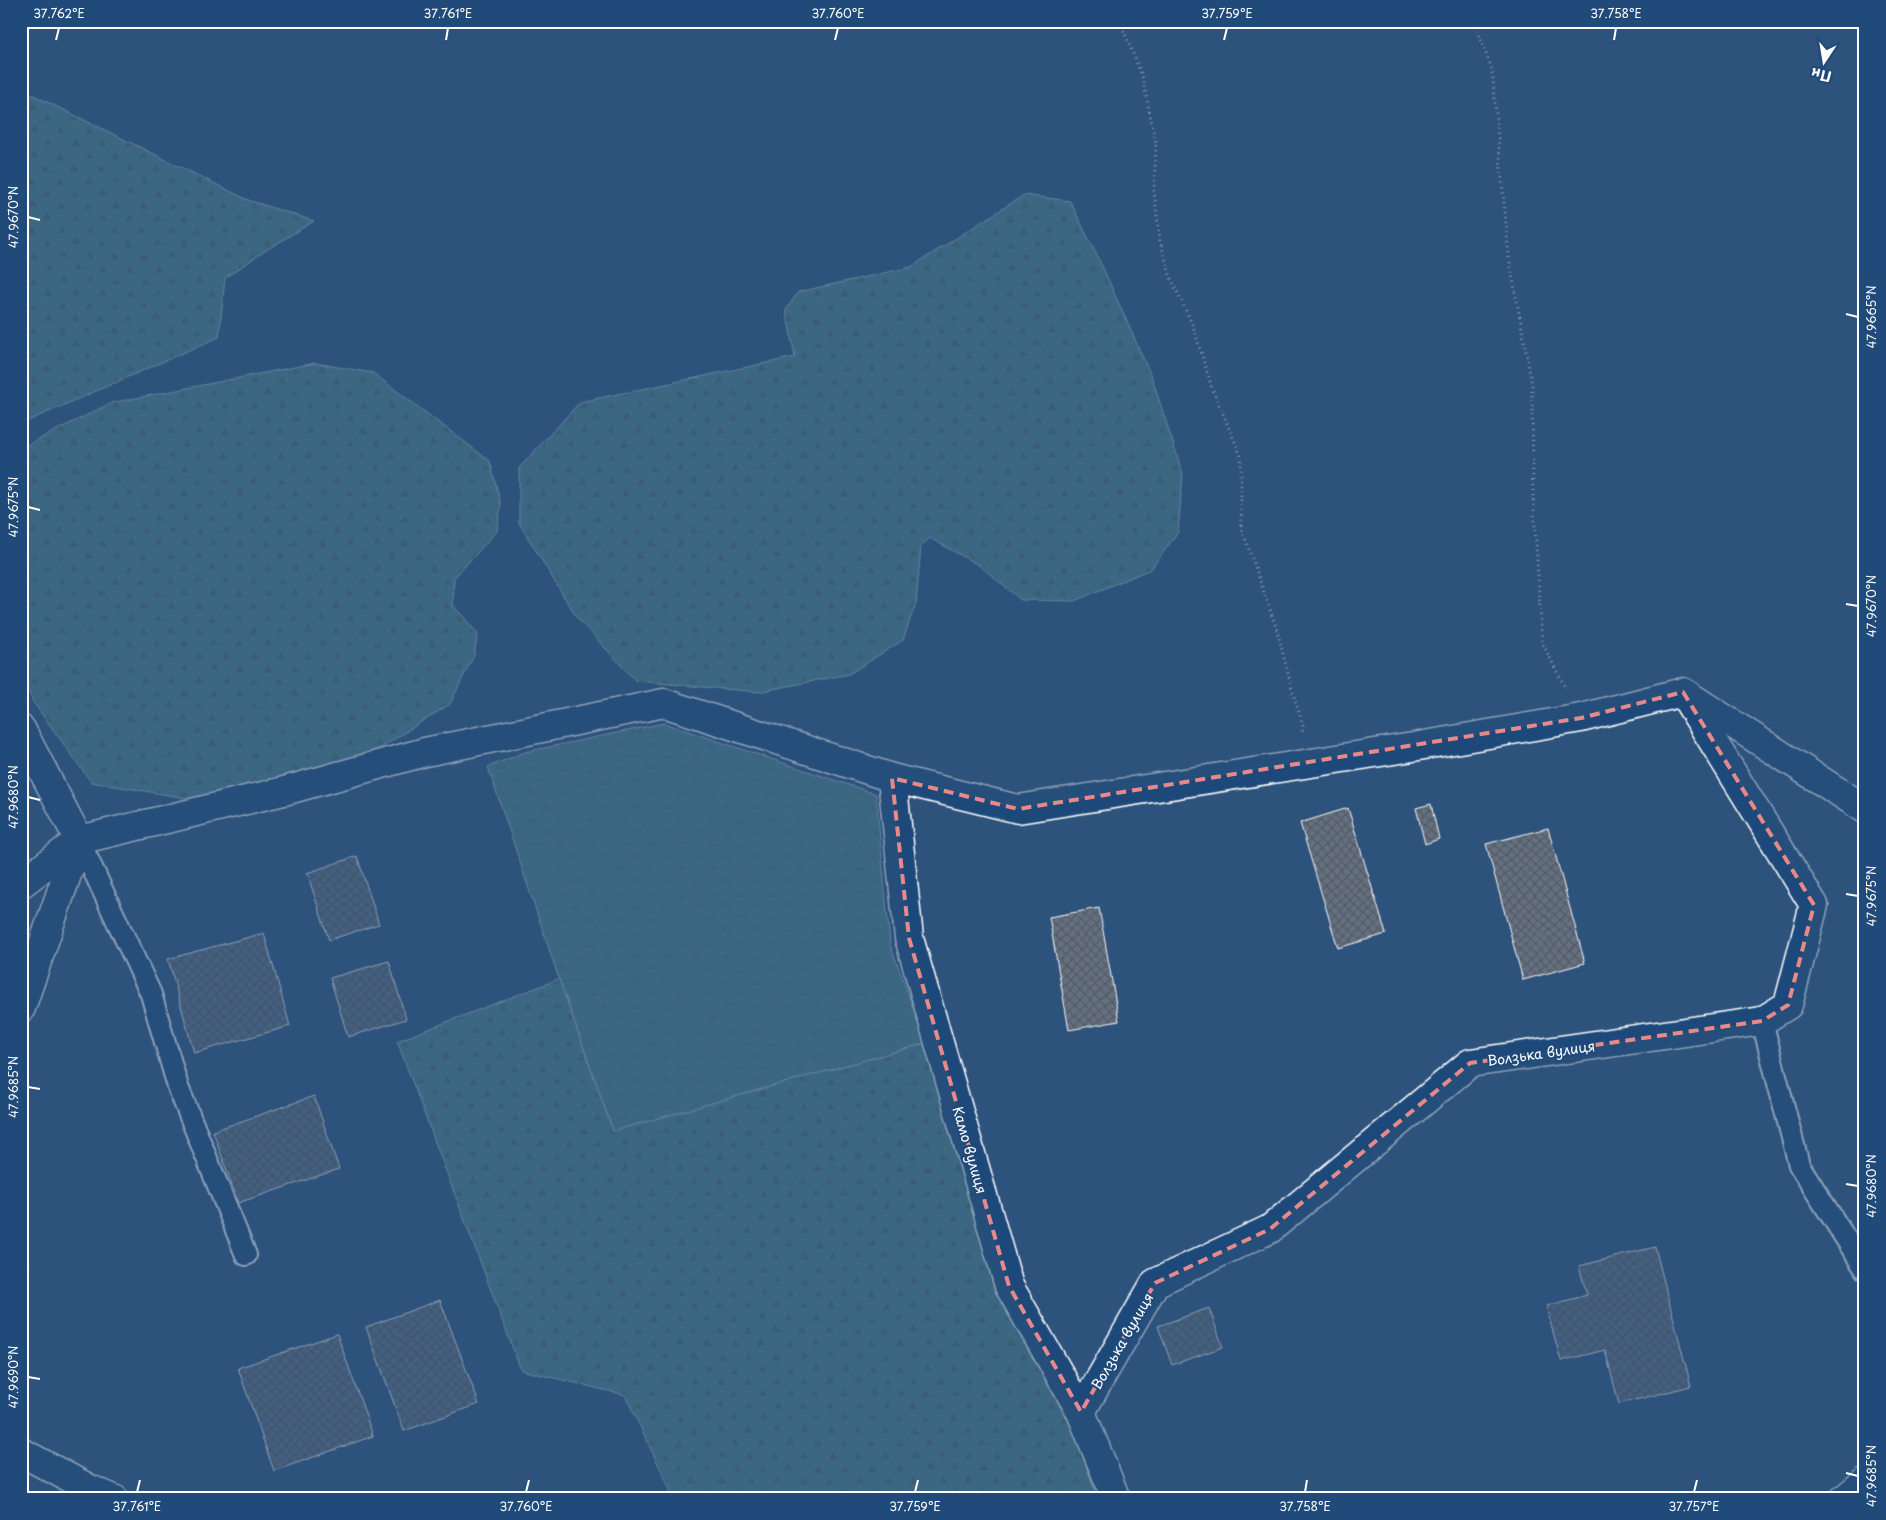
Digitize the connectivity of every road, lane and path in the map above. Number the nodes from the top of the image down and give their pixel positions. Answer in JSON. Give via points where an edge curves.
{"nodes":[{"id":1,"x":1120,"y":21,"type":"edge"},
{"id":2,"x":1474,"y":21,"type":"edge"},
{"id":3,"x":1683,"y":692,"type":"junction"},
{"id":4,"x":1581,"y":718,"type":"junction"},
{"id":5,"x":21,"y":729,"type":"edge"},
{"id":6,"x":1292,"y":766,"type":"junction"},
{"id":7,"x":892,"y":778,"type":"junction"},
{"id":8,"x":1865,"y":809,"type":"edge"},
{"id":9,"x":79,"y":840,"type":"junction"},
{"id":10,"x":21,"y":884,"type":"edge"},
{"id":11,"x":21,"y":1008,"type":"edge"},
{"id":12,"x":1762,"y":1021,"type":"junction"},
{"id":13,"x":246,"y":1256,"type":"dead end"},
{"id":14,"x":1865,"y":1269,"type":"edge"},
{"id":15,"x":1081,"y":1412,"type":"junction"},
{"id":16,"x":21,"y":1452,"type":"edge"},
{"id":17,"x":1865,"y":1482,"type":"edge"},
{"id":18,"x":114,"y":1499,"type":"edge"},
{"id":19,"x":1116,"y":1499,"type":"edge"},
{"id":20,"x":1844,"y":1499,"type":"edge"}],
"edges":[{"from":1,"to":6,"type":"path","via":[[1142,76],[1156,143],[1154,191],[1160,241],[1171,278],[1193,326],[1212,388],[1241,456],[1241,526],[1277,630],[1304,726]]},
{"from":2,"to":4,"type":"path","via":[[1492,70],[1509,257],[1532,385],[1533,493],[1542,642]]},
{"from":3,"to":4,"type":"street"},
{"from":3,"to":8,"type":"street"},
{"from":3,"to":12,"type":"street","name":"Волзька вулиця","via":[[1814,905],[1788,1005]]},
{"from":4,"to":6,"type":"street"},
{"from":5,"to":9,"type":"street"},
{"from":6,"to":7,"type":"street","via":[[1018,809]]},
{"from":7,"to":9,"type":"street","via":[[664,703],[425,752],[284,791]]},
{"from":7,"to":15,"type":"street","name":"Камо вулиця","via":[[909,938],[1009,1286]]},
{"from":9,"to":10,"type":"street"},
{"from":9,"to":11,"type":"street"},
{"from":9,"to":13,"type":"lane","via":[[152,994],[178,1087]]},
{"from":12,"to":14,"type":"lane","via":[[1799,1165]]},
{"from":12,"to":15,"type":"street","name":"Волзька вулиця","via":[[1470,1063],[1270,1229],[1155,1284]]},
{"from":15,"to":19,"type":"street","name":"Камо вулиця"},
{"from":16,"to":18,"type":"street"},
{"from":17,"to":20,"type":"street"}]}
